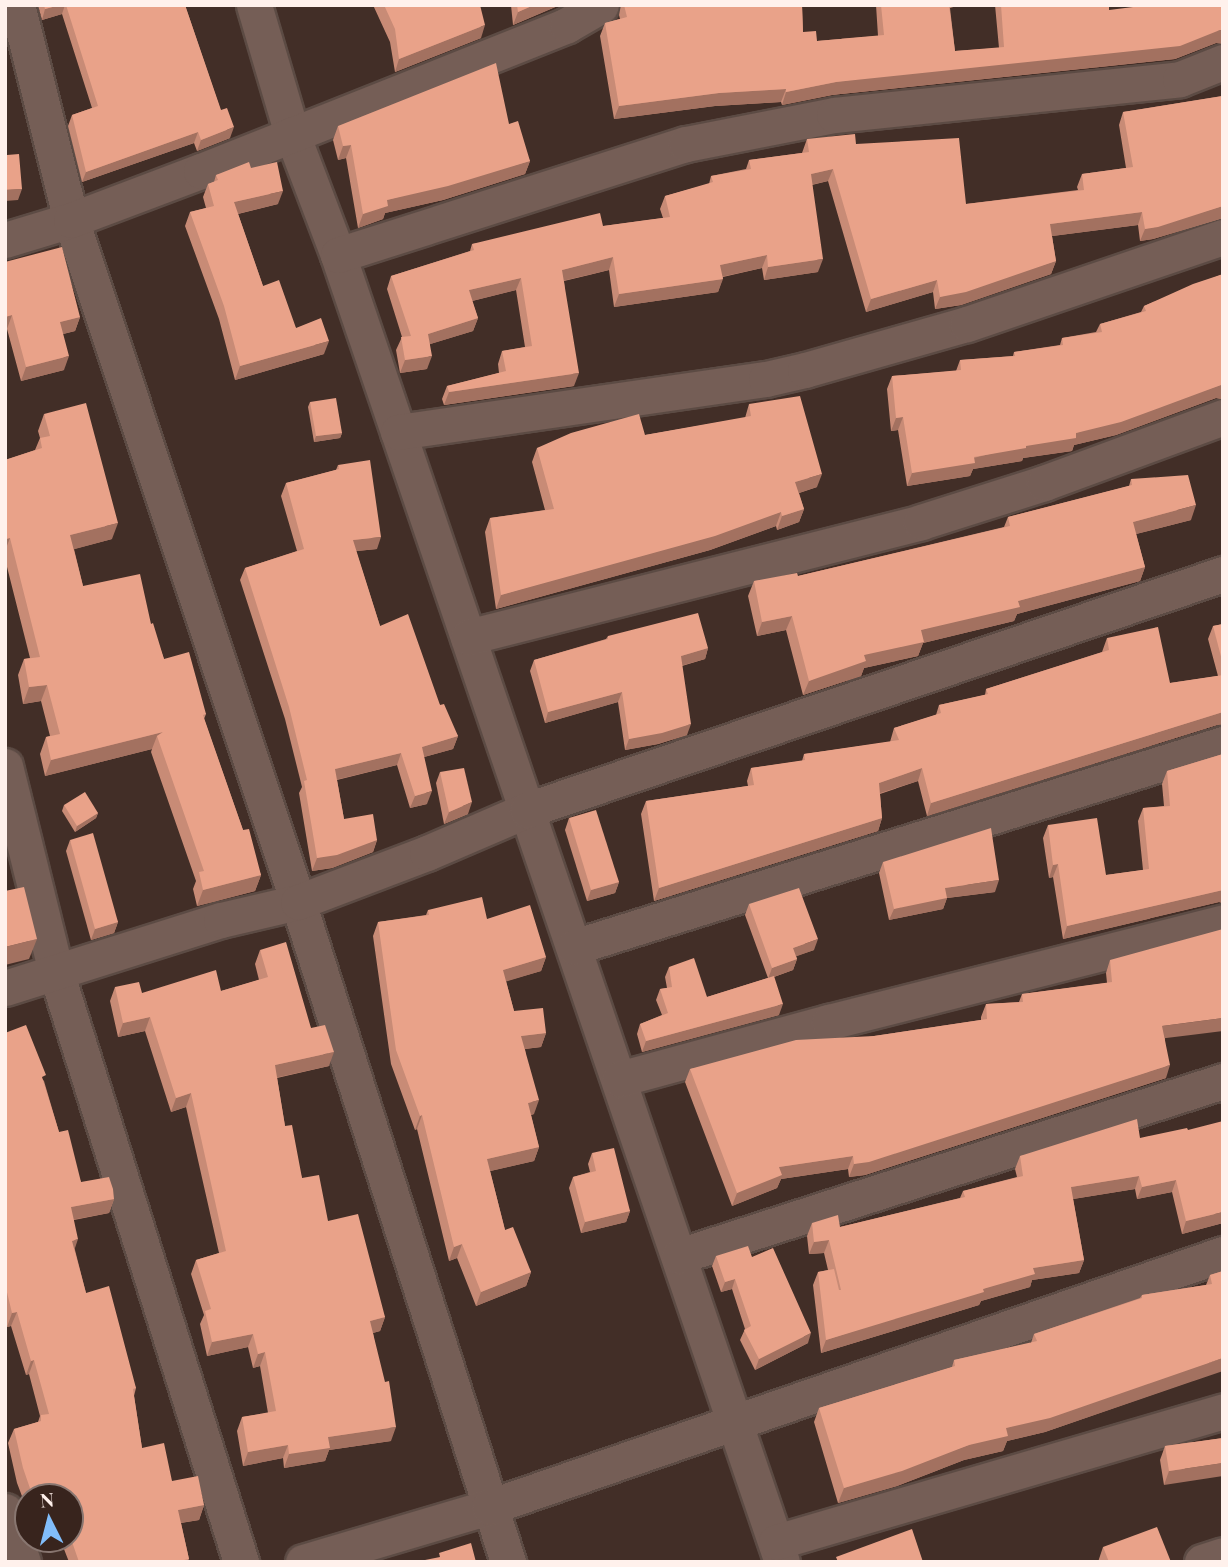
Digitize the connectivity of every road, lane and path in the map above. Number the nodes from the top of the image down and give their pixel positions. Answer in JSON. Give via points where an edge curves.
{"nodes":[{"id":1,"x":17,"y":5,"type":"edge"},
{"id":2,"x":254,"y":5,"type":"edge"},
{"id":3,"x":601,"y":5,"type":"edge"},
{"id":4,"x":1223,"y":62,"type":"edge"},
{"id":5,"x":292,"y":134,"type":"junction"},
{"id":6,"x":71,"y":220,"type":"junction"},
{"id":7,"x":1223,"y":237,"type":"edge"},
{"id":8,"x":5,"y":240,"type":"edge"},
{"id":9,"x":338,"y":255,"type":"junction"},
{"id":10,"x":1223,"y":416,"type":"edge"},
{"id":11,"x":398,"y":432,"type":"junction"},
{"id":12,"x":1223,"y":574,"type":"edge"},
{"id":13,"x":468,"y":637,"type":"junction"},
{"id":14,"x":1223,"y":744,"type":"edge"},
{"id":15,"x":5,"y":766,"type":"edge"},
{"id":16,"x":527,"y":810,"type":"junction"},
{"id":17,"x":298,"y":902,"type":"junction"},
{"id":18,"x":1223,"y":922,"type":"edge"},
{"id":19,"x":574,"y":947,"type":"junction"},
{"id":20,"x":56,"y":972,"type":"junction"},
{"id":21,"x":5,"y":988,"type":"edge"},
{"id":22,"x":619,"y":1079,"type":"junction"},
{"id":23,"x":1223,"y":1082,"type":"edge"},
{"id":24,"x":1223,"y":1254,"type":"edge"},
{"id":25,"x":679,"y":1256,"type":"junction"},
{"id":26,"x":1223,"y":1411,"type":"edge"},
{"id":27,"x":736,"y":1424,"type":"junction"},
{"id":28,"x":489,"y":1507,"type":"junction"},
{"id":29,"x":5,"y":1511,"type":"edge"},
{"id":30,"x":779,"y":1552,"type":"edge"},
{"id":31,"x":1223,"y":1555,"type":"edge"},
{"id":32,"x":23,"y":1562,"type":"edge"},
{"id":33,"x":241,"y":1562,"type":"edge"},
{"id":34,"x":303,"y":1562,"type":"edge"},
{"id":35,"x":508,"y":1562,"type":"edge"},
{"id":36,"x":1202,"y":1562,"type":"edge"}],
"edges":[{"from":1,"to":6,"type":"street"},
{"from":2,"to":5,"type":"street"},
{"from":3,"to":5,"type":"street","via":[[567,25]]},
{"from":4,"to":9,"type":"street","via":[[1180,79],[834,115],[686,144]]},
{"from":5,"to":6,"type":"street"},
{"from":5,"to":9,"type":"street"},
{"from":6,"to":8,"type":"street"},
{"from":6,"to":17,"type":"street"},
{"from":7,"to":11,"type":"street","via":[[967,324],[805,370]]},
{"from":9,"to":11,"type":"street"},
{"from":10,"to":13,"type":"street","via":[[1044,483],[921,522]]},
{"from":11,"to":13,"type":"street"},
{"from":12,"to":16,"type":"street"},
{"from":13,"to":16,"type":"street"},
{"from":14,"to":19,"type":"street"},
{"from":15,"to":20,"type":"street"},
{"from":16,"to":17,"type":"street"},
{"from":16,"to":19,"type":"street"},
{"from":17,"to":20,"type":"street","via":[[221,920]]},
{"from":17,"to":28,"type":"street"},
{"from":18,"to":22,"type":"street"},
{"from":19,"to":22,"type":"street"},
{"from":20,"to":21,"type":"street"},
{"from":20,"to":33,"type":"street"},
{"from":22,"to":25,"type":"street"},
{"from":23,"to":25,"type":"street"},
{"from":24,"to":27,"type":"street"},
{"from":25,"to":27,"type":"street"},
{"from":26,"to":30,"type":"street"},
{"from":27,"to":28,"type":"street"},
{"from":27,"to":30,"type":"street"},
{"from":28,"to":34,"type":"street"},
{"from":28,"to":35,"type":"street"},
{"from":29,"to":32,"type":"street"},
{"from":31,"to":36,"type":"street"}]}
